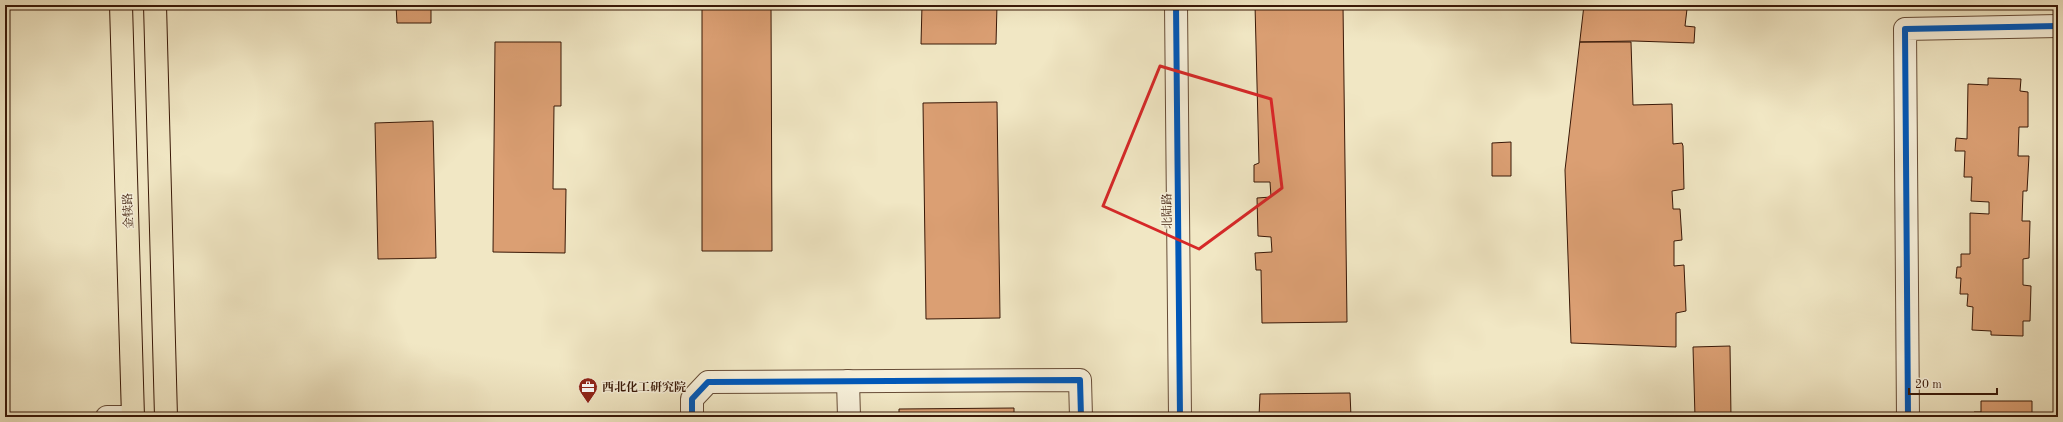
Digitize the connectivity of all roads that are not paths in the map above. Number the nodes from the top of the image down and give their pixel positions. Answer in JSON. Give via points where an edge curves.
{"nodes":[{"id":1,"x":121,"y":5,"type":"edge"},
{"id":2,"x":155,"y":5,"type":"edge"},
{"id":3,"x":1176,"y":5,"type":"edge"},
{"id":4,"x":2058,"y":26,"type":"edge"},
{"id":5,"x":848,"y":381,"type":"junction"},
{"id":6,"x":107,"y":417,"type":"edge"},
{"id":7,"x":133,"y":417,"type":"edge"},
{"id":8,"x":166,"y":417,"type":"edge"},
{"id":9,"x":692,"y":417,"type":"edge"},
{"id":10,"x":849,"y":417,"type":"edge"},
{"id":11,"x":1081,"y":417,"type":"edge"},
{"id":12,"x":1180,"y":417,"type":"edge"},
{"id":13,"x":1908,"y":417,"type":"edge"}],
"edges":[{"from":1,"to":7,"type":"main road","name":"金犊路"},
{"from":2,"to":8,"type":"main road"},
{"from":3,"to":12,"type":"street","name":"北陆路"},
{"from":4,"to":13,"type":"street","via":[[1905,29]]},
{"from":5,"to":9,"type":"street","via":[[708,382],[692,399]]},
{"from":5,"to":10,"type":"street"},
{"from":5,"to":11,"type":"street","via":[[1080,380]]},
{"from":6,"to":7,"type":"street"}]}
